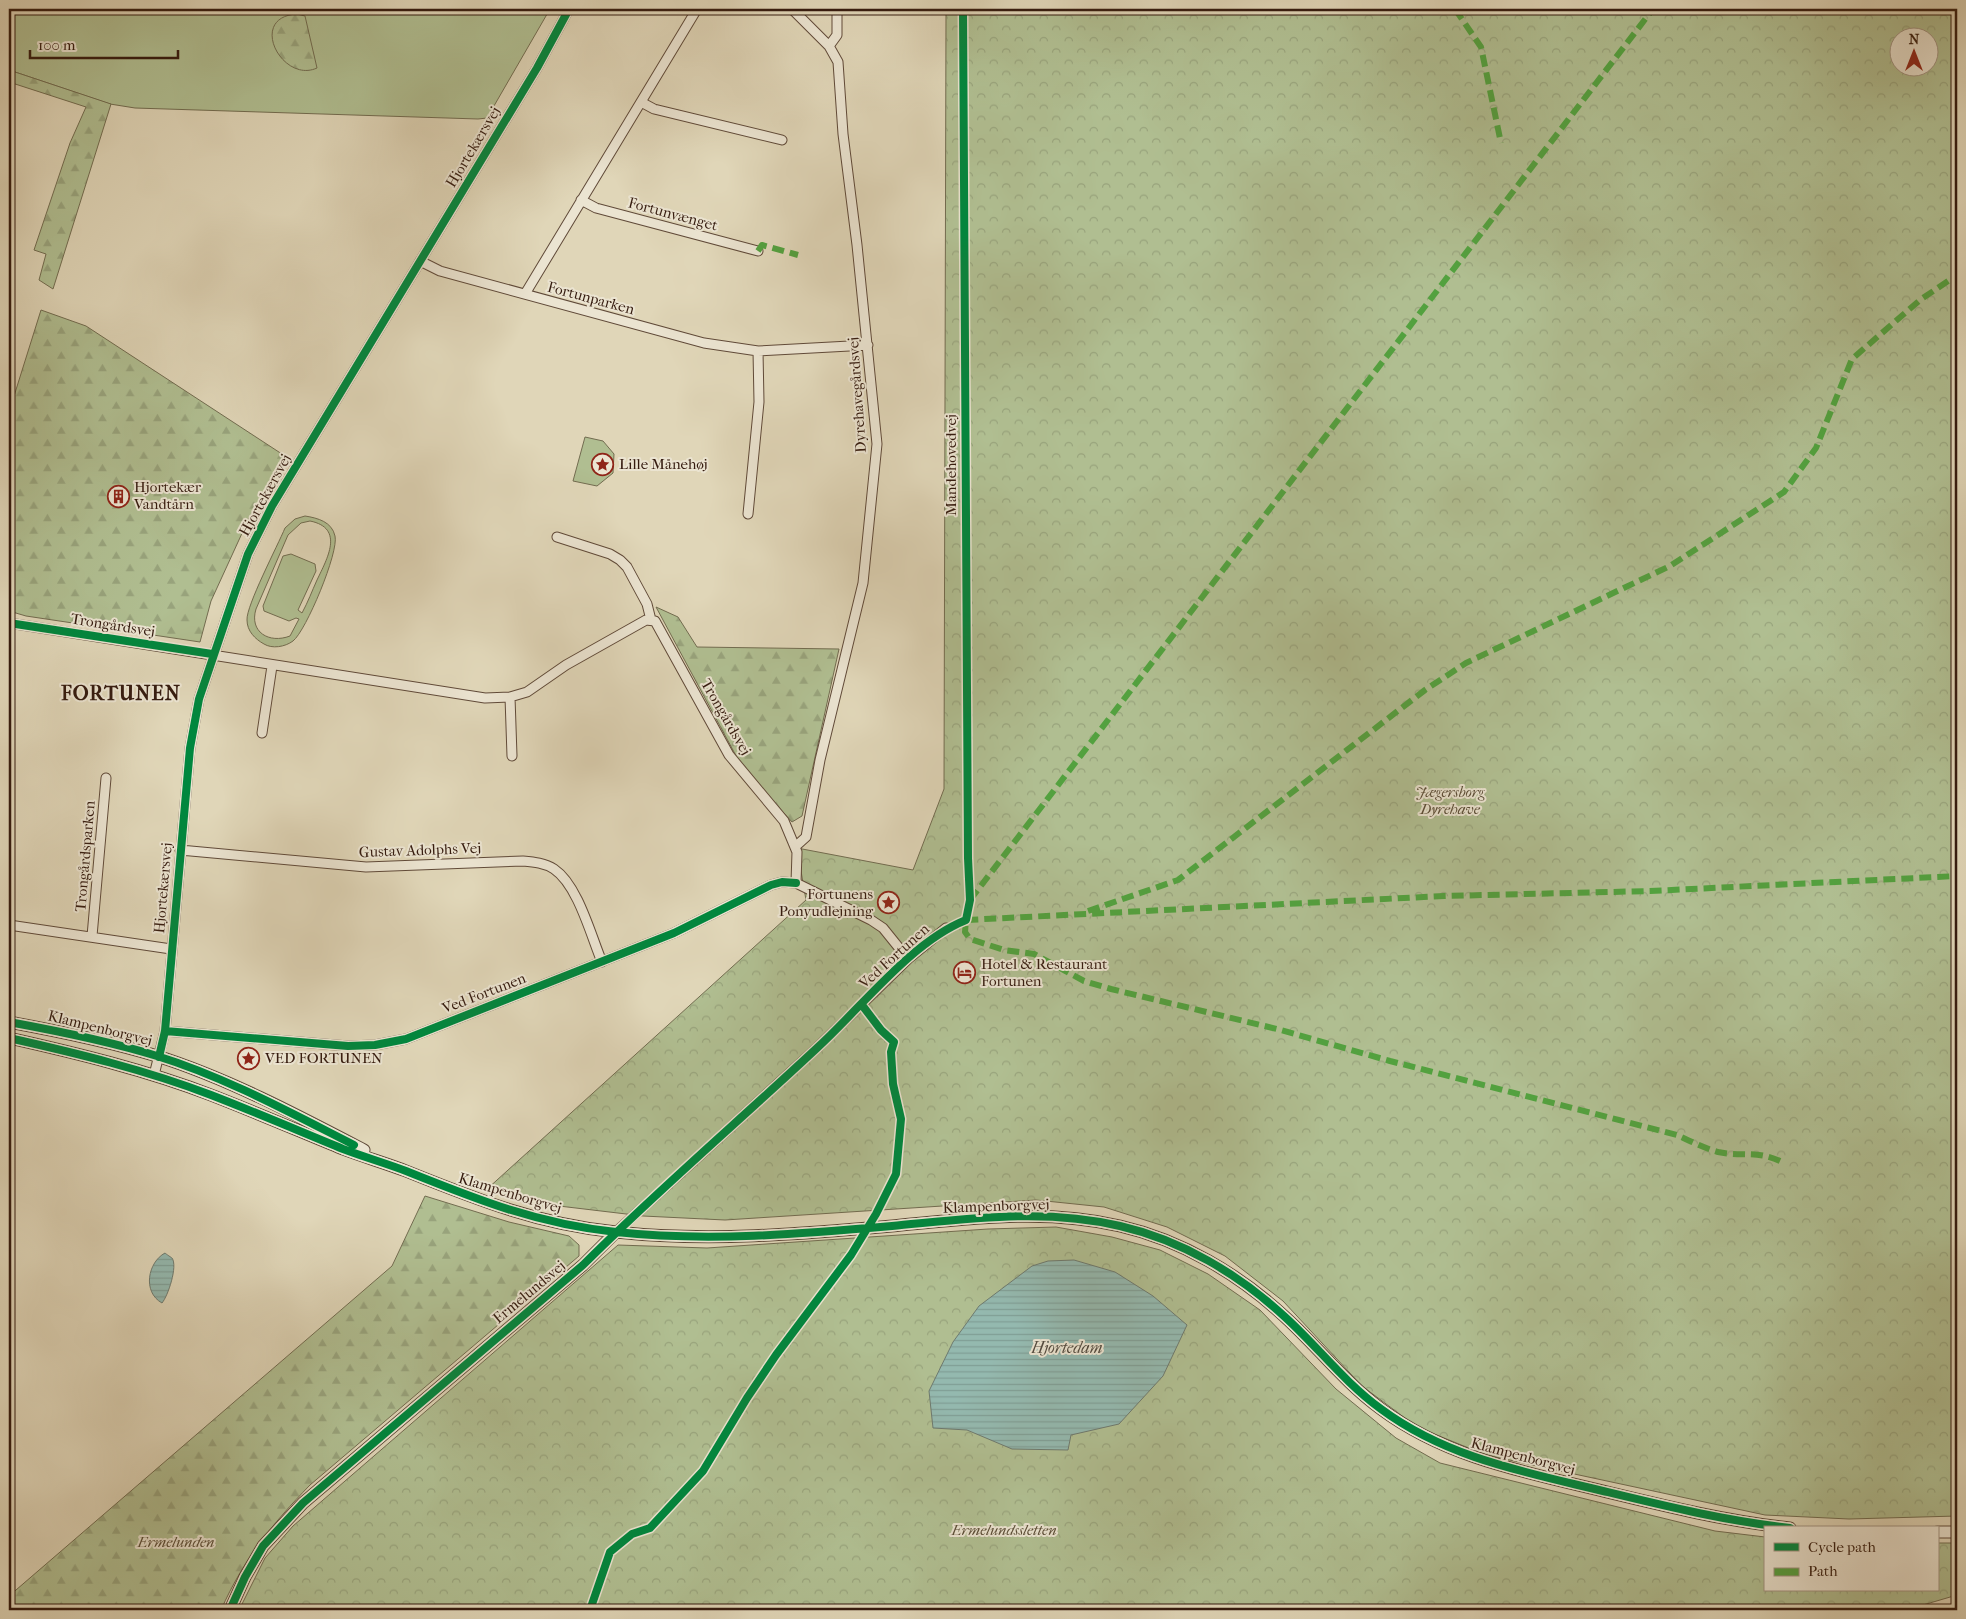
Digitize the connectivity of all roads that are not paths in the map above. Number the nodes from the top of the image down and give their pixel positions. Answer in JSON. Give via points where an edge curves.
{"nodes":[{"id":1,"x":569,"y":9,"type":"edge"},
{"id":2,"x":698,"y":9,"type":"edge"},
{"id":3,"x":792,"y":9,"type":"edge"},
{"id":4,"x":837,"y":9,"type":"edge"},
{"id":5,"x":829,"y":46,"type":"junction"},
{"id":6,"x":641,"y":102,"type":"junction"},
{"id":7,"x":782,"y":140,"type":"dead end"},
{"id":8,"x":581,"y":200,"type":"junction"},
{"id":9,"x":758,"y":251,"type":"dead end"},
{"id":10,"x":420,"y":261,"type":"junction"},
{"id":11,"x":525,"y":294,"type":"junction"},
{"id":12,"x":868,"y":345,"type":"junction"},
{"id":13,"x":758,"y":351,"type":"junction"},
{"id":14,"x":748,"y":514,"type":"dead end"},
{"id":15,"x":557,"y":537,"type":"dead end"},
{"id":16,"x":651,"y":620,"type":"junction"},
{"id":17,"x":9,"y":623,"type":"edge"},
{"id":18,"x":212,"y":654,"type":"junction"},
{"id":19,"x":272,"y":666,"type":"junction"},
{"id":20,"x":510,"y":697,"type":"junction"},
{"id":21,"x":262,"y":733,"type":"dead end"},
{"id":22,"x":512,"y":756,"type":"dead end"},
{"id":23,"x":106,"y":778,"type":"dead end"},
{"id":24,"x":796,"y":846,"type":"junction"},
{"id":25,"x":180,"y":850,"type":"junction"},
{"id":26,"x":796,"y":882,"type":"junction"},
{"id":27,"x":9,"y":925,"type":"edge"},
{"id":28,"x":946,"y":928,"type":"dead end"},
{"id":29,"x":92,"y":936,"type":"junction"},
{"id":30,"x":171,"y":949,"type":"junction"},
{"id":31,"x":908,"y":958,"type":"junction"},
{"id":32,"x":602,"y":962,"type":"junction"},
{"id":33,"x":862,"y":1005,"type":"joint"},
{"id":34,"x":9,"y":1022,"type":"edge"},
{"id":35,"x":165,"y":1031,"type":"junction"},
{"id":36,"x":9,"y":1038,"type":"edge"},
{"id":37,"x":159,"y":1057,"type":"junction"},
{"id":38,"x":154,"y":1075,"type":"junction"},
{"id":39,"x":401,"y":1169,"type":"junction"},
{"id":40,"x":616,"y":1232,"type":"junction"},
{"id":41,"x":1775,"y":1526,"type":"edge"},
{"id":42,"x":1938,"y":1532,"type":"edge"},
{"id":43,"x":1957,"y":1532,"type":"edge"},
{"id":44,"x":230,"y":1610,"type":"edge"}],
"edges":[{"from":1,"to":10,"type":"street","name":"Hjortekærsvej"},
{"from":2,"to":6,"type":"street"},
{"from":3,"to":5,"type":"street","name":"Dyrehavegårdsvej"},
{"from":4,"to":5,"type":"street","via":[[837,36]]},
{"from":5,"to":12,"type":"street","name":"Dyrehavegårdsvej","via":[[838,62],[842,134]]},
{"from":6,"to":7,"type":"street","via":[[654,109]]},
{"from":6,"to":8,"type":"street"},
{"from":8,"to":9,"type":"street","name":"Fortunvænget","via":[[596,208]]},
{"from":8,"to":11,"type":"street"},
{"from":10,"to":11,"type":"street","name":"Fortunparken","via":[[440,270]]},
{"from":10,"to":18,"type":"street","name":"Hjortekærsvej","via":[[272,506],[248,554]]},
{"from":11,"to":13,"type":"street","name":"Fortunparken","via":[[704,342]]},
{"from":12,"to":13,"type":"street","name":"Fortunparken"},
{"from":12,"to":24,"type":"street","name":"Dyrehavegårdsvej","via":[[877,444],[864,583],[820,760],[806,836]]},
{"from":13,"to":14,"type":"street","via":[[759,402]]},
{"from":15,"to":16,"type":"street","name":"Trongårdsvej","via":[[610,554],[628,567],[648,604]]},
{"from":16,"to":20,"type":"street","name":"Trongårdsvej","via":[[566,666],[527,692]]},
{"from":16,"to":24,"type":"street","name":"Trongårdsvej","via":[[658,624],[729,754],[784,820]]},
{"from":17,"to":18,"type":"street","name":"Trongårdsvej"},
{"from":18,"to":19,"type":"street","name":"Trongårdsvej"},
{"from":18,"to":25,"type":"street","name":"Hjortekærsvej","via":[[190,748]]},
{"from":19,"to":20,"type":"street","name":"Trongårdsvej","via":[[484,698]]},
{"from":19,"to":21,"type":"street"},
{"from":20,"to":22,"type":"street"},
{"from":23,"to":29,"type":"street","name":"Trongårdsparken"},
{"from":24,"to":26,"type":"street","name":"Trongårdsvej"},
{"from":25,"to":30,"type":"street","name":"Hjortekærsvej"},
{"from":25,"to":32,"type":"street","name":"Gustav Adolphs Vej","via":[[366,867],[541,863],[562,874],[573,891]]},
{"from":26,"to":31,"type":"street","name":"Ved Fortunen","via":[[877,924]]},
{"from":26,"to":32,"type":"street","name":"Ved Fortunen","via":[[770,885],[674,934]]},
{"from":27,"to":29,"type":"street"},
{"from":28,"to":31,"type":"street","name":"Ved Fortunen"},
{"from":29,"to":30,"type":"street"},
{"from":30,"to":35,"type":"street","name":"Hjortekærsvej"},
{"from":31,"to":33,"type":"street","name":"Ved Fortunen"},
{"from":32,"to":35,"type":"street","name":"Ved Fortunen","via":[[406,1039],[375,1045],[348,1046]]},
{"from":33,"to":40,"type":"street","name":"Ermelundsvej"},
{"from":34,"to":37,"type":"street","name":"Klampenborgvej"},
{"from":35,"to":37,"type":"street","name":"Hjortekærsvej"},
{"from":36,"to":38,"type":"street","name":"Klampenborgvej"},
{"from":37,"to":38,"type":"street","name":"Hjortekærsvej"},
{"from":37,"to":39,"type":"street","name":"Klampenborgvej","via":[[256,1097]]},
{"from":38,"to":39,"type":"street","name":"Klampenborgvej"},
{"from":39,"to":40,"type":"street","name":"Klampenborgvej","via":[[475,1199],[549,1222]]},
{"from":40,"to":41,"type":"street","name":"Klampenborgvej","via":[[736,1236],[996,1216],[1047,1216],[1120,1226],[1198,1254],[1232,1275],[1287,1318],[1342,1378],[1381,1409],[1414,1432],[1454,1451],[1490,1464],[1714,1518]]},
{"from":40,"to":44,"type":"street","name":"Ermelundsvej","via":[[582,1265],[303,1504],[263,1546]]},
{"from":42,"to":43,"type":"street"}]}
